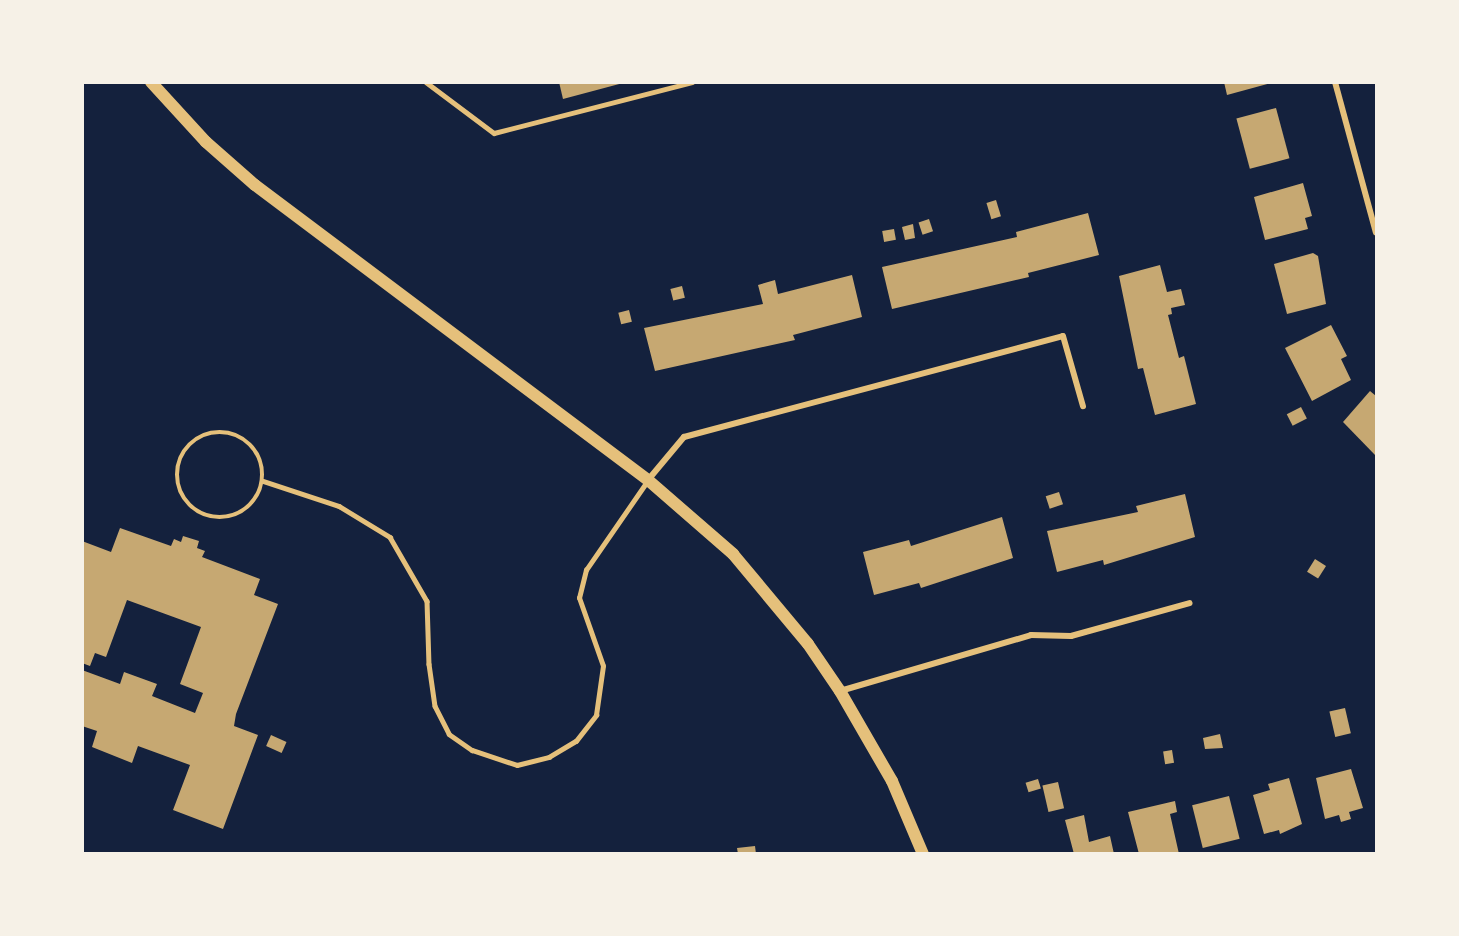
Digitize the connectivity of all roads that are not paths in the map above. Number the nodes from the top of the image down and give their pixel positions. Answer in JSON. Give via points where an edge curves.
{"nodes":[{"id":1,"x":151,"y":82,"type":"edge"},
{"id":2,"x":426,"y":82,"type":"edge"},
{"id":3,"x":692,"y":82,"type":"edge"},
{"id":4,"x":1335,"y":82,"type":"edge"},
{"id":5,"x":1377,"y":233,"type":"edge"},
{"id":6,"x":1083,"y":406,"type":"dead end"},
{"id":7,"x":648,"y":480,"type":"junction"},
{"id":8,"x":263,"y":481,"type":"junction"},
{"id":9,"x":1190,"y":603,"type":"dead end"},
{"id":10,"x":840,"y":691,"type":"junction"},
{"id":11,"x":923,"y":854,"type":"edge"}],
"edges":[{"from":1,"to":7,"type":"main road","via":[[206,142],[255,185]]},
{"from":2,"to":3,"type":"lane","via":[[494,133]]},
{"from":4,"to":5,"type":"street"},
{"from":6,"to":7,"type":"street","via":[[1063,336],[684,437]]},
{"from":7,"to":8,"type":"lane","via":[[586,570],[579,598],[603,666],[596,716],[576,741],[549,757],[517,765],[472,750],[448,734],[435,706],[427,600],[390,537],[339,506]]},
{"from":7,"to":10,"type":"main road","via":[[733,554],[795,627]]},
{"from":8,"to":8,"type":"lane","via":[[259,457],[237,435],[213,432],[194,441],[179,461],[177,483],[183,496],[196,511],[217,518],[244,511],[255,500]]},
{"from":9,"to":10,"type":"street","via":[[1071,636],[1031,635]]},
{"from":10,"to":11,"type":"main road","via":[[892,781]]}]}
